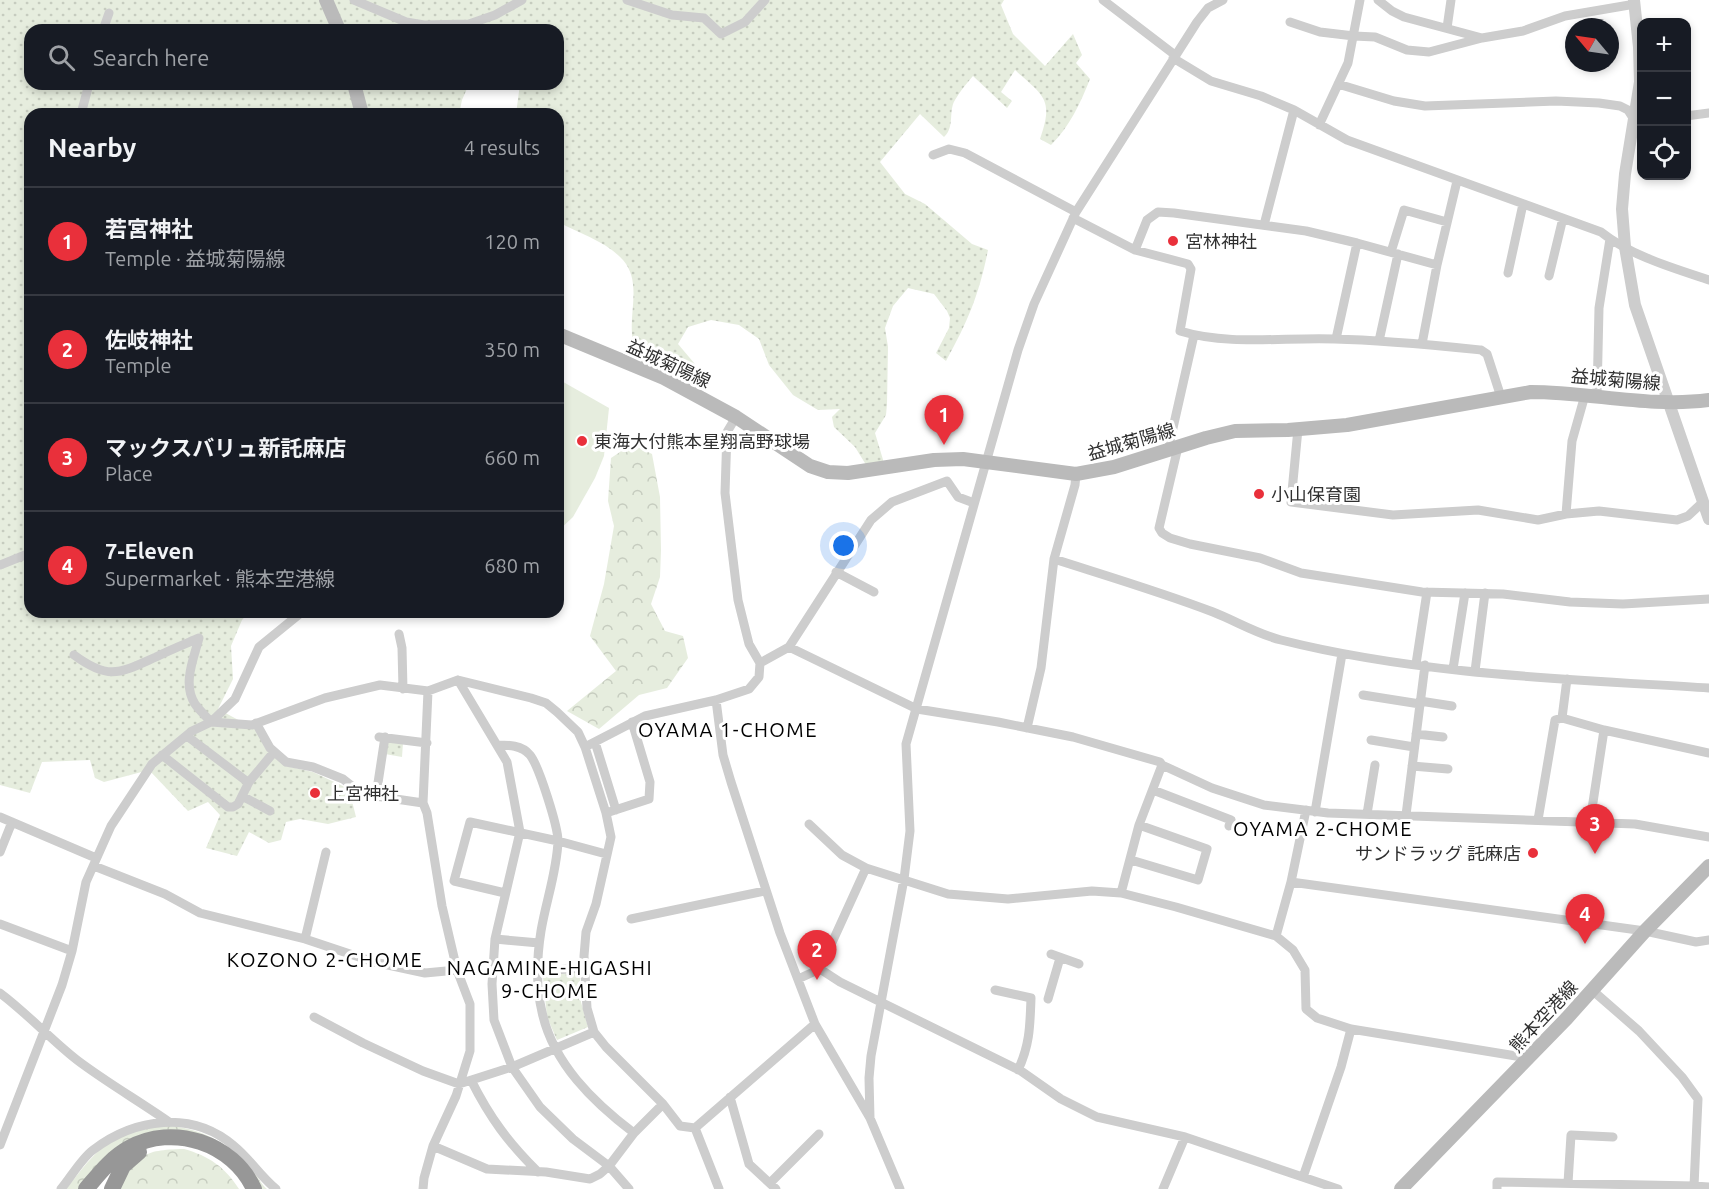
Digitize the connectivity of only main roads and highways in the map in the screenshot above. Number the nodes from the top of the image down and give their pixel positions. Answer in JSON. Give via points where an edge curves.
{"nodes":[{"id":1,"x":326,"y":0,"type":"edge"},
{"id":2,"x":336,"y":24,"type":"edge"},
{"id":3,"x":356,"y":90,"type":"edge"},
{"id":4,"x":360,"y":108,"type":"edge"},
{"id":5,"x":564,"y":336,"type":"edge"},
{"id":6,"x":1709,"y":400,"type":"edge"},
{"id":7,"x":1709,"y":866,"type":"edge"},
{"id":8,"x":86,"y":1189,"type":"edge"},
{"id":9,"x":112,"y":1189,"type":"edge"},
{"id":10,"x":244,"y":1189,"type":"edge"},
{"id":11,"x":254,"y":1189,"type":"edge"},
{"id":12,"x":1401,"y":1189,"type":"edge"}],
"edges":[{"from":1,"to":2,"type":"main road"},
{"from":3,"to":4,"type":"main road"},
{"from":5,"to":6,"type":"main road","name":"益城菊陽線","via":[[664,378],[736,417],[810,466],[828,472],[963,459],[1076,474],[1114,467],[1235,431],[1347,425],[1531,392],[1670,402]]},
{"from":7,"to":12,"type":"main road","name":"熊本空港線"},
{"from":8,"to":11,"type":"highway","via":[[114,1158],[160,1137],[188,1138],[215,1148],[235,1162]]},
{"from":9,"to":10,"type":"highway","via":[[118,1172],[129,1159],[168,1144],[193,1146],[224,1162]]}]}
